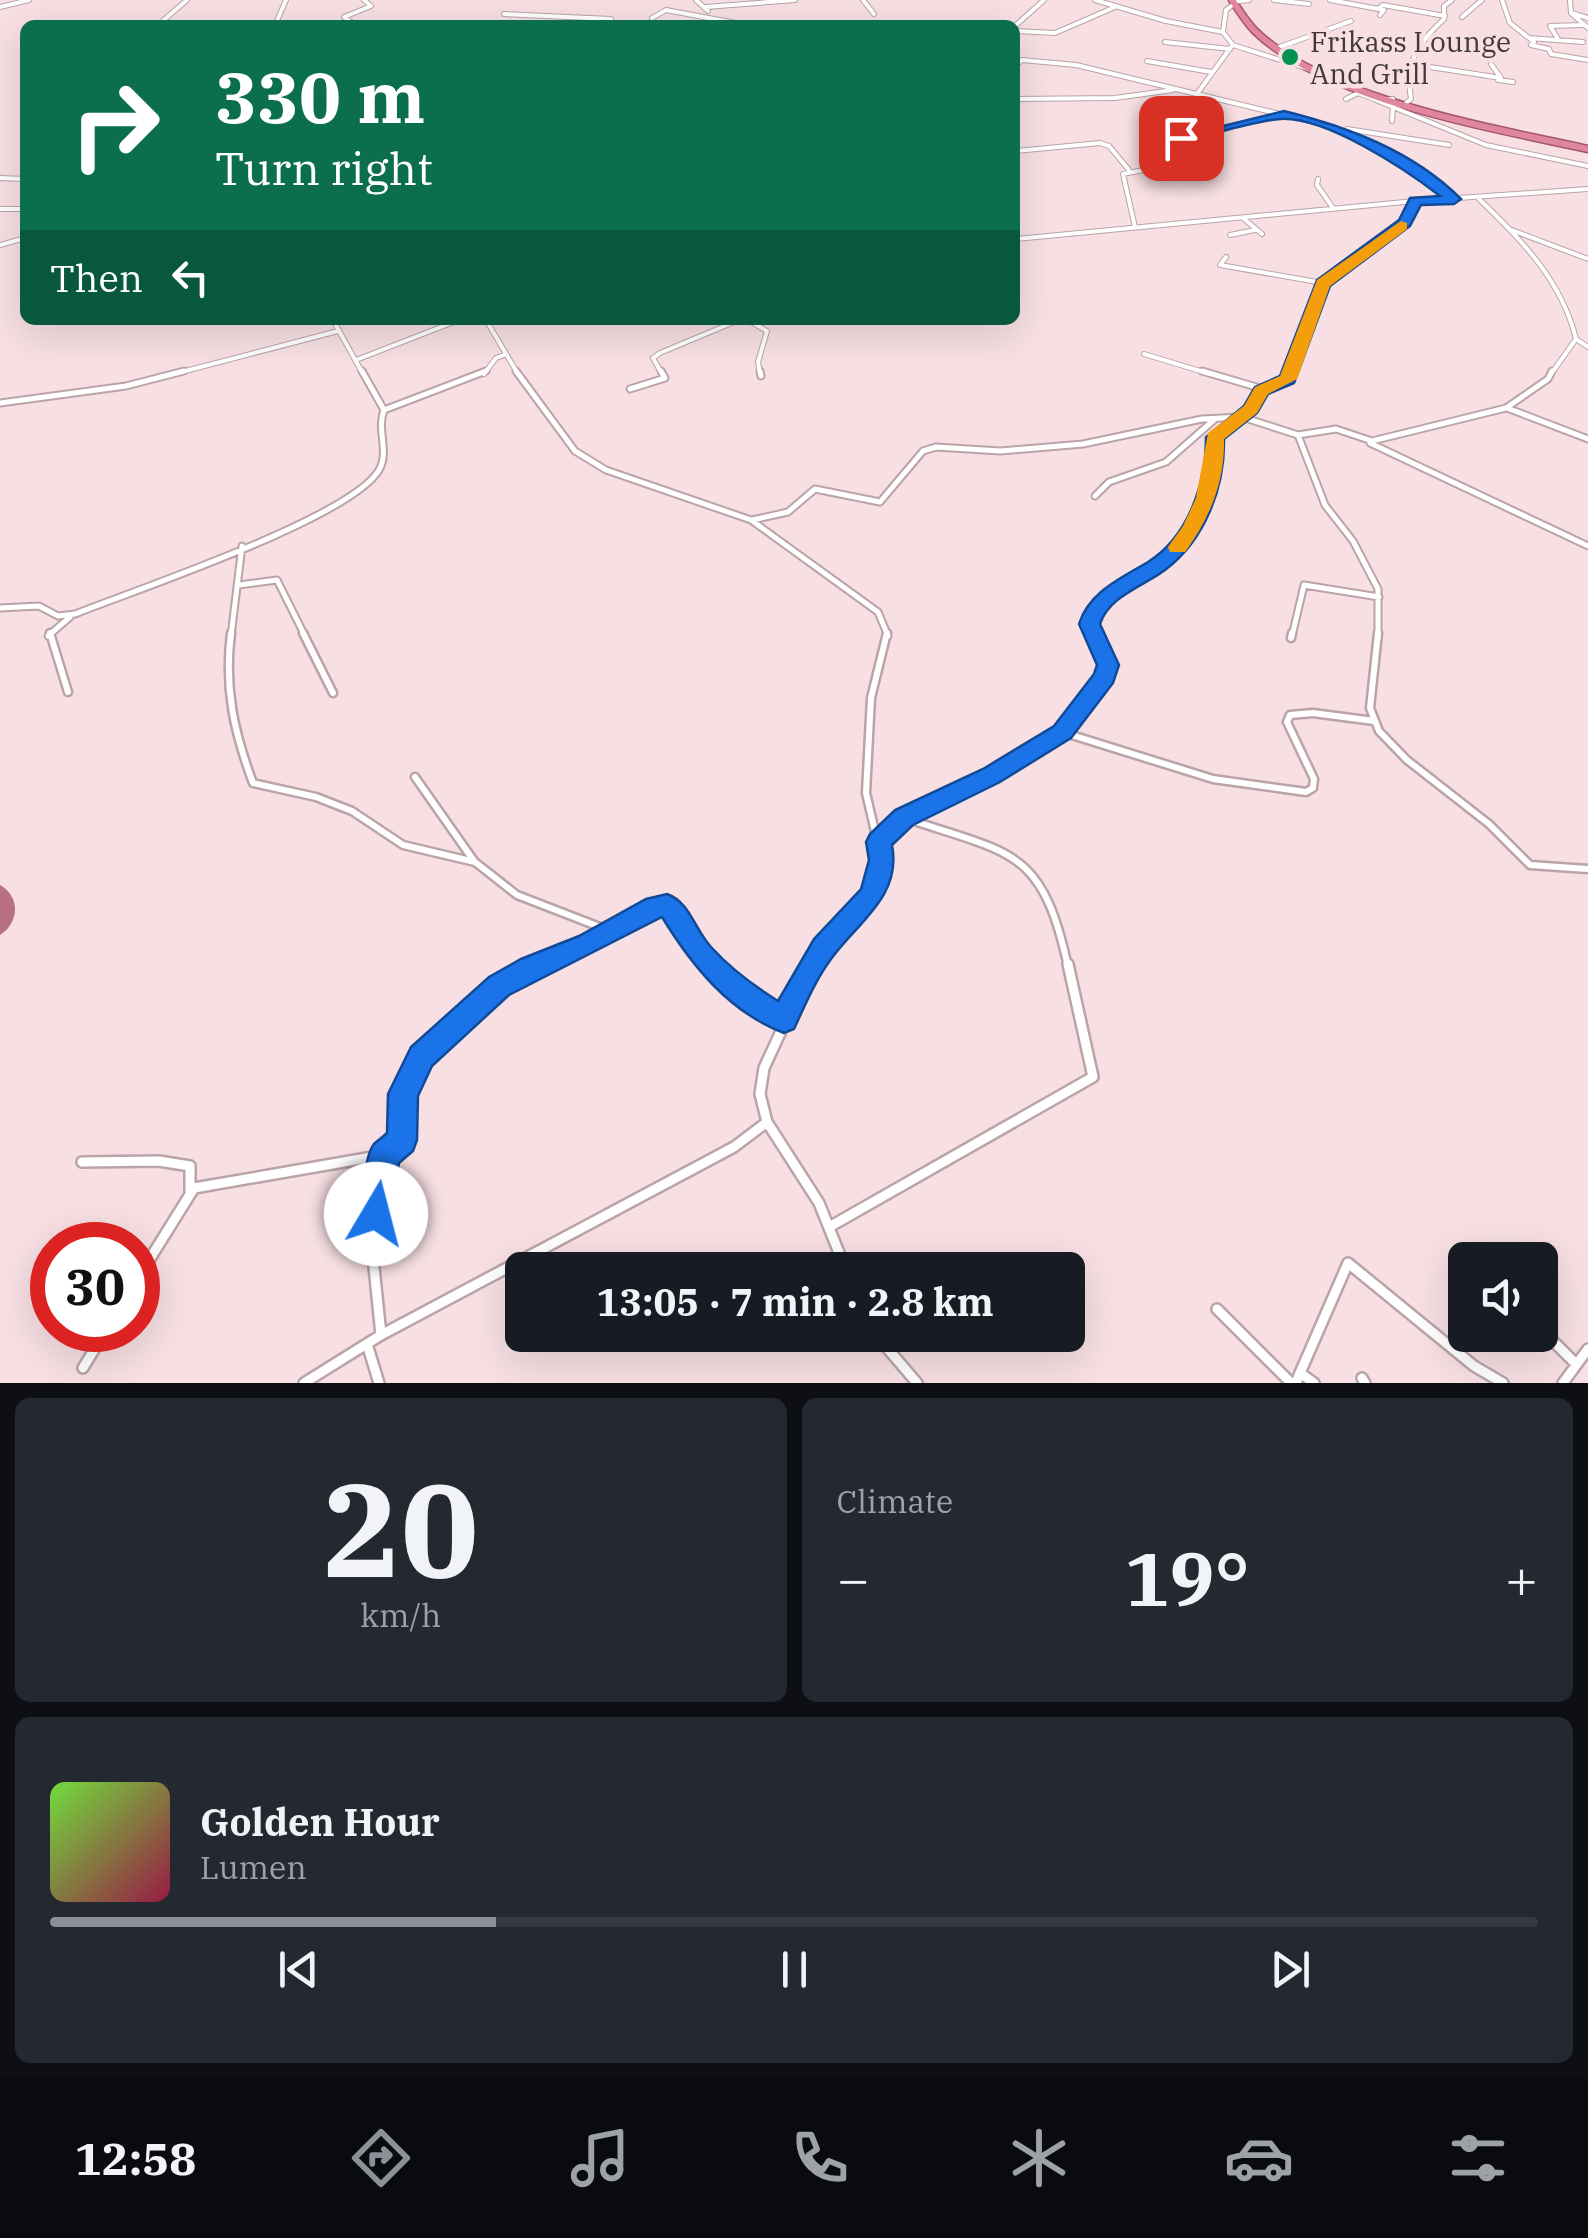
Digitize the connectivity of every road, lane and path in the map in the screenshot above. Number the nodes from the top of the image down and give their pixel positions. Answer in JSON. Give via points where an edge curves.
{"nodes":[{"id":1,"x":29,"y":0,"type":"edge"},
{"id":2,"x":187,"y":0,"type":"edge"},
{"id":3,"x":364,"y":0,"type":"edge"},
{"id":4,"x":696,"y":0,"type":"edge"},
{"id":5,"x":796,"y":0,"type":"edge"},
{"id":6,"x":863,"y":0,"type":"edge"},
{"id":7,"x":1044,"y":0,"type":"edge"},
{"id":8,"x":1095,"y":0,"type":"edge"},
{"id":9,"x":1249,"y":0,"type":"edge"},
{"id":10,"x":1274,"y":0,"type":"edge"},
{"id":11,"x":1330,"y":0,"type":"edge"},
{"id":12,"x":1452,"y":0,"type":"edge"},
{"id":13,"x":1482,"y":0,"type":"edge"},
{"id":14,"x":1502,"y":0,"type":"edge"},
{"id":15,"x":1570,"y":0,"type":"edge"},
{"id":16,"x":784,"y":1,"type":"edge"},
{"id":17,"x":1233,"y":2,"type":"edge"},
{"id":18,"x":1308,"y":4,"type":"dead end"},
{"id":19,"x":0,"y":7,"type":"edge"},
{"id":20,"x":1115,"y":7,"type":"junction"},
{"id":21,"x":706,"y":8,"type":"junction"},
{"id":22,"x":1378,"y":9,"type":"junction"},
{"id":23,"x":1571,"y":13,"type":"junction"},
{"id":24,"x":504,"y":14,"type":"dead end"},
{"id":25,"x":874,"y":14,"type":"dead end"},
{"id":26,"x":1380,"y":16,"type":"dead end"},
{"id":27,"x":1444,"y":16,"type":"junction"},
{"id":28,"x":1462,"y":16,"type":"dead end"},
{"id":29,"x":652,"y":18,"type":"dead end"},
{"id":30,"x":1588,"y":18,"type":"edge"},
{"id":31,"x":716,"y":19,"type":"junction"},
{"id":32,"x":164,"y":20,"type":"edge"},
{"id":33,"x":349,"y":20,"type":"edge"},
{"id":34,"x":611,"y":20,"type":"edge"},
{"id":35,"x":721,"y":20,"type":"edge"},
{"id":36,"x":1351,"y":21,"type":"dead end"},
{"id":37,"x":1020,"y":23,"type":"edge"},
{"id":38,"x":1585,"y":27,"type":"edge"},
{"id":39,"x":1020,"y":29,"type":"edge"},
{"id":40,"x":1223,"y":32,"type":"junction"},
{"id":41,"x":1529,"y":38,"type":"junction"},
{"id":42,"x":1558,"y":38,"type":"junction"},
{"id":43,"x":1165,"y":42,"type":"dead end"},
{"id":44,"x":1583,"y":42,"type":"dead end"},
{"id":45,"x":1231,"y":47,"type":"junction"},
{"id":46,"x":1277,"y":48,"type":"junction"},
{"id":47,"x":1588,"y":60,"type":"edge"},
{"id":48,"x":1147,"y":61,"type":"dead end"},
{"id":49,"x":1020,"y":62,"type":"edge"},
{"id":50,"x":1411,"y":64,"type":"junction"},
{"id":51,"x":1491,"y":64,"type":"dead end"},
{"id":52,"x":1321,"y":71,"type":"junction"},
{"id":53,"x":1211,"y":72,"type":"junction"},
{"id":54,"x":1497,"y":80,"type":"junction"},
{"id":55,"x":1513,"y":82,"type":"dead end"},
{"id":56,"x":1174,"y":90,"type":"junction"},
{"id":57,"x":1197,"y":94,"type":"junction"},
{"id":58,"x":1346,"y":98,"type":"dead end"},
{"id":59,"x":1020,"y":100,"type":"edge"},
{"id":60,"x":1394,"y":104,"type":"junction"},
{"id":61,"x":1406,"y":104,"type":"junction"},
{"id":62,"x":1284,"y":115,"type":"junction"},
{"id":63,"x":1392,"y":120,"type":"dead end"},
{"id":64,"x":1476,"y":122,"type":"junction"},
{"id":65,"x":1341,"y":130,"type":"junction"},
{"id":66,"x":1456,"y":134,"type":"junction"},
{"id":67,"x":1449,"y":145,"type":"dead end"},
{"id":68,"x":1588,"y":149,"type":"edge"},
{"id":69,"x":1020,"y":150,"type":"edge"},
{"id":70,"x":1588,"y":166,"type":"edge"},
{"id":71,"x":1129,"y":170,"type":"junction"},
{"id":72,"x":1318,"y":179,"type":"dead end"},
{"id":73,"x":1588,"y":190,"type":"edge"},
{"id":74,"x":1454,"y":199,"type":"junction"},
{"id":75,"x":1479,"y":199,"type":"junction"},
{"id":76,"x":1415,"y":201,"type":"junction"},
{"id":77,"x":1334,"y":209,"type":"junction"},
{"id":78,"x":1242,"y":217,"type":"junction"},
{"id":79,"x":1135,"y":227,"type":"junction"},
{"id":80,"x":1508,"y":229,"type":"junction"},
{"id":81,"x":1255,"y":230,"type":"junction"},
{"id":82,"x":1230,"y":234,"type":"dead end"},
{"id":83,"x":1262,"y":234,"type":"dead end"},
{"id":84,"x":1020,"y":238,"type":"edge"},
{"id":85,"x":1226,"y":257,"type":"dead end"},
{"id":86,"x":1588,"y":259,"type":"edge"},
{"id":87,"x":1324,"y":283,"type":"junction"},
{"id":88,"x":335,"y":325,"type":"edge"},
{"id":89,"x":446,"y":325,"type":"edge"},
{"id":90,"x":489,"y":325,"type":"edge"},
{"id":91,"x":734,"y":325,"type":"edge"},
{"id":92,"x":757,"y":325,"type":"edge"},
{"id":93,"x":338,"y":331,"type":"junction"},
{"id":94,"x":1576,"y":339,"type":"junction"},
{"id":95,"x":1588,"y":347,"type":"edge"},
{"id":96,"x":1144,"y":354,"type":"dead end"},
{"id":97,"x":504,"y":355,"type":"junction"},
{"id":98,"x":356,"y":360,"type":"junction"},
{"id":99,"x":761,"y":376,"type":"dead end"},
{"id":100,"x":630,"y":389,"type":"dead end"},
{"id":101,"x":1264,"y":389,"type":"junction"},
{"id":102,"x":0,"y":403,"type":"edge"},
{"id":103,"x":1506,"y":408,"type":"junction"},
{"id":104,"x":384,"y":410,"type":"junction"},
{"id":105,"x":1242,"y":417,"type":"junction"},
{"id":106,"x":1216,"y":418,"type":"junction"},
{"id":107,"x":1298,"y":435,"type":"junction"},
{"id":108,"x":1365,"y":440,"type":"junction"},
{"id":109,"x":1588,"y":440,"type":"edge"},
{"id":110,"x":1095,"y":496,"type":"dead end"},
{"id":111,"x":751,"y":520,"type":"junction"},
{"id":112,"x":242,"y":546,"type":"junction"},
{"id":113,"x":1588,"y":546,"type":"edge"},
{"id":114,"x":240,"y":585,"type":"junction"},
{"id":115,"x":1379,"y":597,"type":"junction"},
{"id":116,"x":0,"y":608,"type":"edge"},
{"id":117,"x":75,"y":614,"type":"junction"},
{"id":118,"x":1291,"y":638,"type":"dead end"},
{"id":119,"x":68,"y":692,"type":"dead end"},
{"id":120,"x":334,"y":693,"type":"dead end"},
{"id":121,"x":1374,"y":721,"type":"junction"},
{"id":122,"x":1062,"y":732,"type":"junction"},
{"id":123,"x":414,"y":777,"type":"dead end"},
{"id":124,"x":904,"y":818,"type":"junction"},
{"id":125,"x":879,"y":842,"type":"junction"},
{"id":126,"x":475,"y":862,"type":"junction"},
{"id":127,"x":1588,"y":869,"type":"edge"},
{"id":128,"x":612,"y":931,"type":"junction"},
{"id":129,"x":784,"y":1020,"type":"junction"},
{"id":130,"x":767,"y":1122,"type":"junction"},
{"id":131,"x":384,"y":1156,"type":"junction"},
{"id":132,"x":82,"y":1162,"type":"dead end"},
{"id":133,"x":190,"y":1192,"type":"junction"},
{"id":134,"x":830,"y":1226,"type":"junction"},
{"id":135,"x":160,"y":1242,"type":"edge"},
{"id":136,"x":839,"y":1252,"type":"edge"},
{"id":137,"x":1217,"y":1309,"type":"dead end"},
{"id":138,"x":381,"y":1335,"type":"junction"},
{"id":139,"x":367,"y":1344,"type":"junction"},
{"id":140,"x":1558,"y":1347,"type":"edge"},
{"id":141,"x":1588,"y":1348,"type":"edge"},
{"id":142,"x":93,"y":1352,"type":"edge"},
{"id":143,"x":891,"y":1352,"type":"edge"},
{"id":144,"x":1575,"y":1364,"type":"junction"},
{"id":145,"x":83,"y":1368,"type":"dead end"},
{"id":146,"x":1296,"y":1380,"type":"edge"},
{"id":147,"x":1566,"y":1381,"type":"edge"},
{"id":148,"x":304,"y":1383,"type":"edge"},
{"id":149,"x":379,"y":1383,"type":"edge"},
{"id":150,"x":917,"y":1383,"type":"edge"},
{"id":151,"x":1314,"y":1383,"type":"edge"},
{"id":152,"x":1503,"y":1383,"type":"edge"}],
"edges":[{"from":1,"to":19,"type":"street"},
{"from":2,"to":32,"type":"street"},
{"from":3,"to":33,"type":"street","via":[[371,6],[344,16]]},
{"from":4,"to":21,"type":"street"},
{"from":5,"to":16,"type":"street"},
{"from":6,"to":25,"type":"street"},
{"from":7,"to":37,"type":"street"},
{"from":8,"to":20,"type":"street"},
{"from":9,"to":17,"type":"street"},
{"from":10,"to":18,"type":"street"},
{"from":11,"to":22,"type":"street"},
{"from":12,"to":27,"type":"street"},
{"from":13,"to":28,"type":"street"},
{"from":14,"to":41,"type":"street","via":[[1505,17]]},
{"from":15,"to":23,"type":"street"},
{"from":16,"to":21,"type":"street"},
{"from":17,"to":40,"type":"street"},
{"from":17,"to":46,"type":"highway"},
{"from":20,"to":39,"type":"street","via":[[1064,34]]},
{"from":20,"to":40,"type":"street"},
{"from":21,"to":31,"type":"street"},
{"from":22,"to":26,"type":"street","via":[[1384,10]]},
{"from":22,"to":27,"type":"street"},
{"from":23,"to":30,"type":"street"},
{"from":23,"to":38,"type":"street"},
{"from":24,"to":34,"type":"street"},
{"from":27,"to":50,"type":"street","via":[[1418,40]]},
{"from":29,"to":31,"type":"street","via":[[666,10]]},
{"from":31,"to":35,"type":"street"},
{"from":36,"to":46,"type":"street"},
{"from":38,"to":42,"type":"street","via":[[1550,26]]},
{"from":40,"to":45,"type":"street"},
{"from":41,"to":42,"type":"street"},
{"from":41,"to":47,"type":"street","via":[[1552,54]]},
{"from":42,"to":44,"type":"street"},
{"from":43,"to":45,"type":"street"},
{"from":45,"to":52,"type":"street"},
{"from":45,"to":53,"type":"street"},
{"from":46,"to":52,"type":"highway"},
{"from":48,"to":53,"type":"street"},
{"from":49,"to":56,"type":"street","via":[[1076,65]]},
{"from":50,"to":54,"type":"street"},
{"from":50,"to":61,"type":"street"},
{"from":51,"to":54,"type":"street","via":[[1502,76]]},
{"from":52,"to":60,"type":"highway"},
{"from":53,"to":57,"type":"street"},
{"from":54,"to":55,"type":"street"},
{"from":56,"to":57,"type":"street"},
{"from":56,"to":59,"type":"street"},
{"from":57,"to":62,"type":"street"},
{"from":58,"to":60,"type":"street","via":[[1358,93]]},
{"from":60,"to":61,"type":"highway"},
{"from":60,"to":63,"type":"street"},
{"from":60,"to":66,"type":"street"},
{"from":61,"to":64,"type":"highway"},
{"from":62,"to":65,"type":"street"},
{"from":62,"to":71,"type":"street","via":[[1180,139],[1200,159]]},
{"from":64,"to":66,"type":"street"},
{"from":64,"to":68,"type":"highway"},
{"from":65,"to":67,"type":"street"},
{"from":65,"to":74,"type":"street"},
{"from":66,"to":70,"type":"street"},
{"from":69,"to":71,"type":"street","via":[[1100,143]]},
{"from":71,"to":79,"type":"street","via":[[1123,178]]},
{"from":72,"to":77,"type":"street"},
{"from":73,"to":75,"type":"street"},
{"from":74,"to":75,"type":"street"},
{"from":74,"to":76,"type":"street"},
{"from":75,"to":80,"type":"street"},
{"from":76,"to":77,"type":"street"},
{"from":76,"to":87,"type":"street","via":[[1405,223]]},
{"from":77,"to":78,"type":"street"},
{"from":78,"to":79,"type":"street"},
{"from":78,"to":81,"type":"street"},
{"from":79,"to":84,"type":"street"},
{"from":80,"to":86,"type":"street"},
{"from":80,"to":94,"type":"street","via":[[1542,266]]},
{"from":81,"to":82,"type":"street"},
{"from":81,"to":83,"type":"street"},
{"from":85,"to":87,"type":"street","via":[[1220,265]]},
{"from":87,"to":101,"type":"street","via":[[1288,379]]},
{"from":88,"to":93,"type":"street"},
{"from":89,"to":98,"type":"street"},
{"from":90,"to":97,"type":"street"},
{"from":91,"to":100,"type":"street","via":[[660,353],[653,358],[666,378]]},
{"from":92,"to":99,"type":"street","via":[[768,331],[758,362]]},
{"from":93,"to":98,"type":"street"},
{"from":93,"to":102,"type":"street","via":[[126,386]]},
{"from":94,"to":95,"type":"street"},
{"from":94,"to":103,"type":"street","via":[[1548,379]]},
{"from":96,"to":101,"type":"street"},
{"from":97,"to":104,"type":"street","via":[[484,374]]},
{"from":97,"to":111,"type":"street","via":[[590,462]]},
{"from":98,"to":104,"type":"street"},
{"from":101,"to":105,"type":"street"},
{"from":103,"to":108,"type":"street"},
{"from":103,"to":109,"type":"street"},
{"from":104,"to":112,"type":"street","via":[[378,422],[383,459],[367,482],[317,518]]},
{"from":105,"to":106,"type":"street"},
{"from":105,"to":107,"type":"street"},
{"from":105,"to":122,"type":"street","via":[[1215,437],[1206,498],[1181,544],[1093,612],[1090,624],[1108,665],[1105,677]]},
{"from":106,"to":110,"type":"street","via":[[1161,465],[1116,478]]},
{"from":106,"to":111,"type":"street","via":[[1083,444],[1000,451],[936,446],[922,451],[880,502],[815,490],[788,512]]},
{"from":107,"to":108,"type":"street","via":[[1336,428]]},
{"from":107,"to":115,"type":"street","via":[[1324,505],[1366,561]]},
{"from":108,"to":113,"type":"street"},
{"from":111,"to":125,"type":"street","via":[[847,586],[886,625],[871,698],[866,793]]},
{"from":112,"to":114,"type":"street"},
{"from":112,"to":117,"type":"street"},
{"from":114,"to":120,"type":"street","via":[[279,583]]},
{"from":114,"to":126,"type":"street","via":[[228,656],[229,701],[254,783],[352,811],[419,852]]},
{"from":115,"to":118,"type":"street","via":[[1304,585]]},
{"from":115,"to":121,"type":"street"},
{"from":116,"to":117,"type":"street","via":[[39,606],[58,616]]},
{"from":117,"to":119,"type":"street","via":[[48,635]]},
{"from":121,"to":122,"type":"street","via":[[1290,716],[1314,779],[1306,792],[1236,786]]},
{"from":121,"to":127,"type":"street","via":[[1407,760],[1530,864]]},
{"from":122,"to":124,"type":"street","via":[[992,776]]},
{"from":123,"to":126,"type":"street"},
{"from":124,"to":125,"type":"street"},
{"from":124,"to":134,"type":"street","via":[[1034,872],[1063,937],[1094,1077]]},
{"from":125,"to":129,"type":"street","via":[[882,860],[872,895],[806,973]]},
{"from":126,"to":128,"type":"street","via":[[517,895]]},
{"from":128,"to":129,"type":"street","via":[[667,905],[699,953],[739,992]]},
{"from":128,"to":131,"type":"street","via":[[499,986],[421,1056],[403,1094],[402,1140]]},
{"from":129,"to":130,"type":"street","via":[[764,1068],[760,1094]]},
{"from":130,"to":134,"type":"street"},
{"from":130,"to":138,"type":"street","via":[[734,1147]]},
{"from":131,"to":133,"type":"street"},
{"from":131,"to":138,"type":"street","via":[[372,1260]]},
{"from":132,"to":133,"type":"street","via":[[190,1166]]},
{"from":133,"to":135,"type":"street"},
{"from":134,"to":136,"type":"street"},
{"from":137,"to":146,"type":"street"},
{"from":138,"to":139,"type":"street"},
{"from":139,"to":148,"type":"street"},
{"from":139,"to":149,"type":"street"},
{"from":140,"to":144,"type":"street"},
{"from":141,"to":144,"type":"street"},
{"from":142,"to":145,"type":"street"},
{"from":143,"to":150,"type":"street"},
{"from":144,"to":147,"type":"street"},
{"from":146,"to":151,"type":"street"},
{"from":146,"to":152,"type":"street","via":[[1348,1263]]}]}
